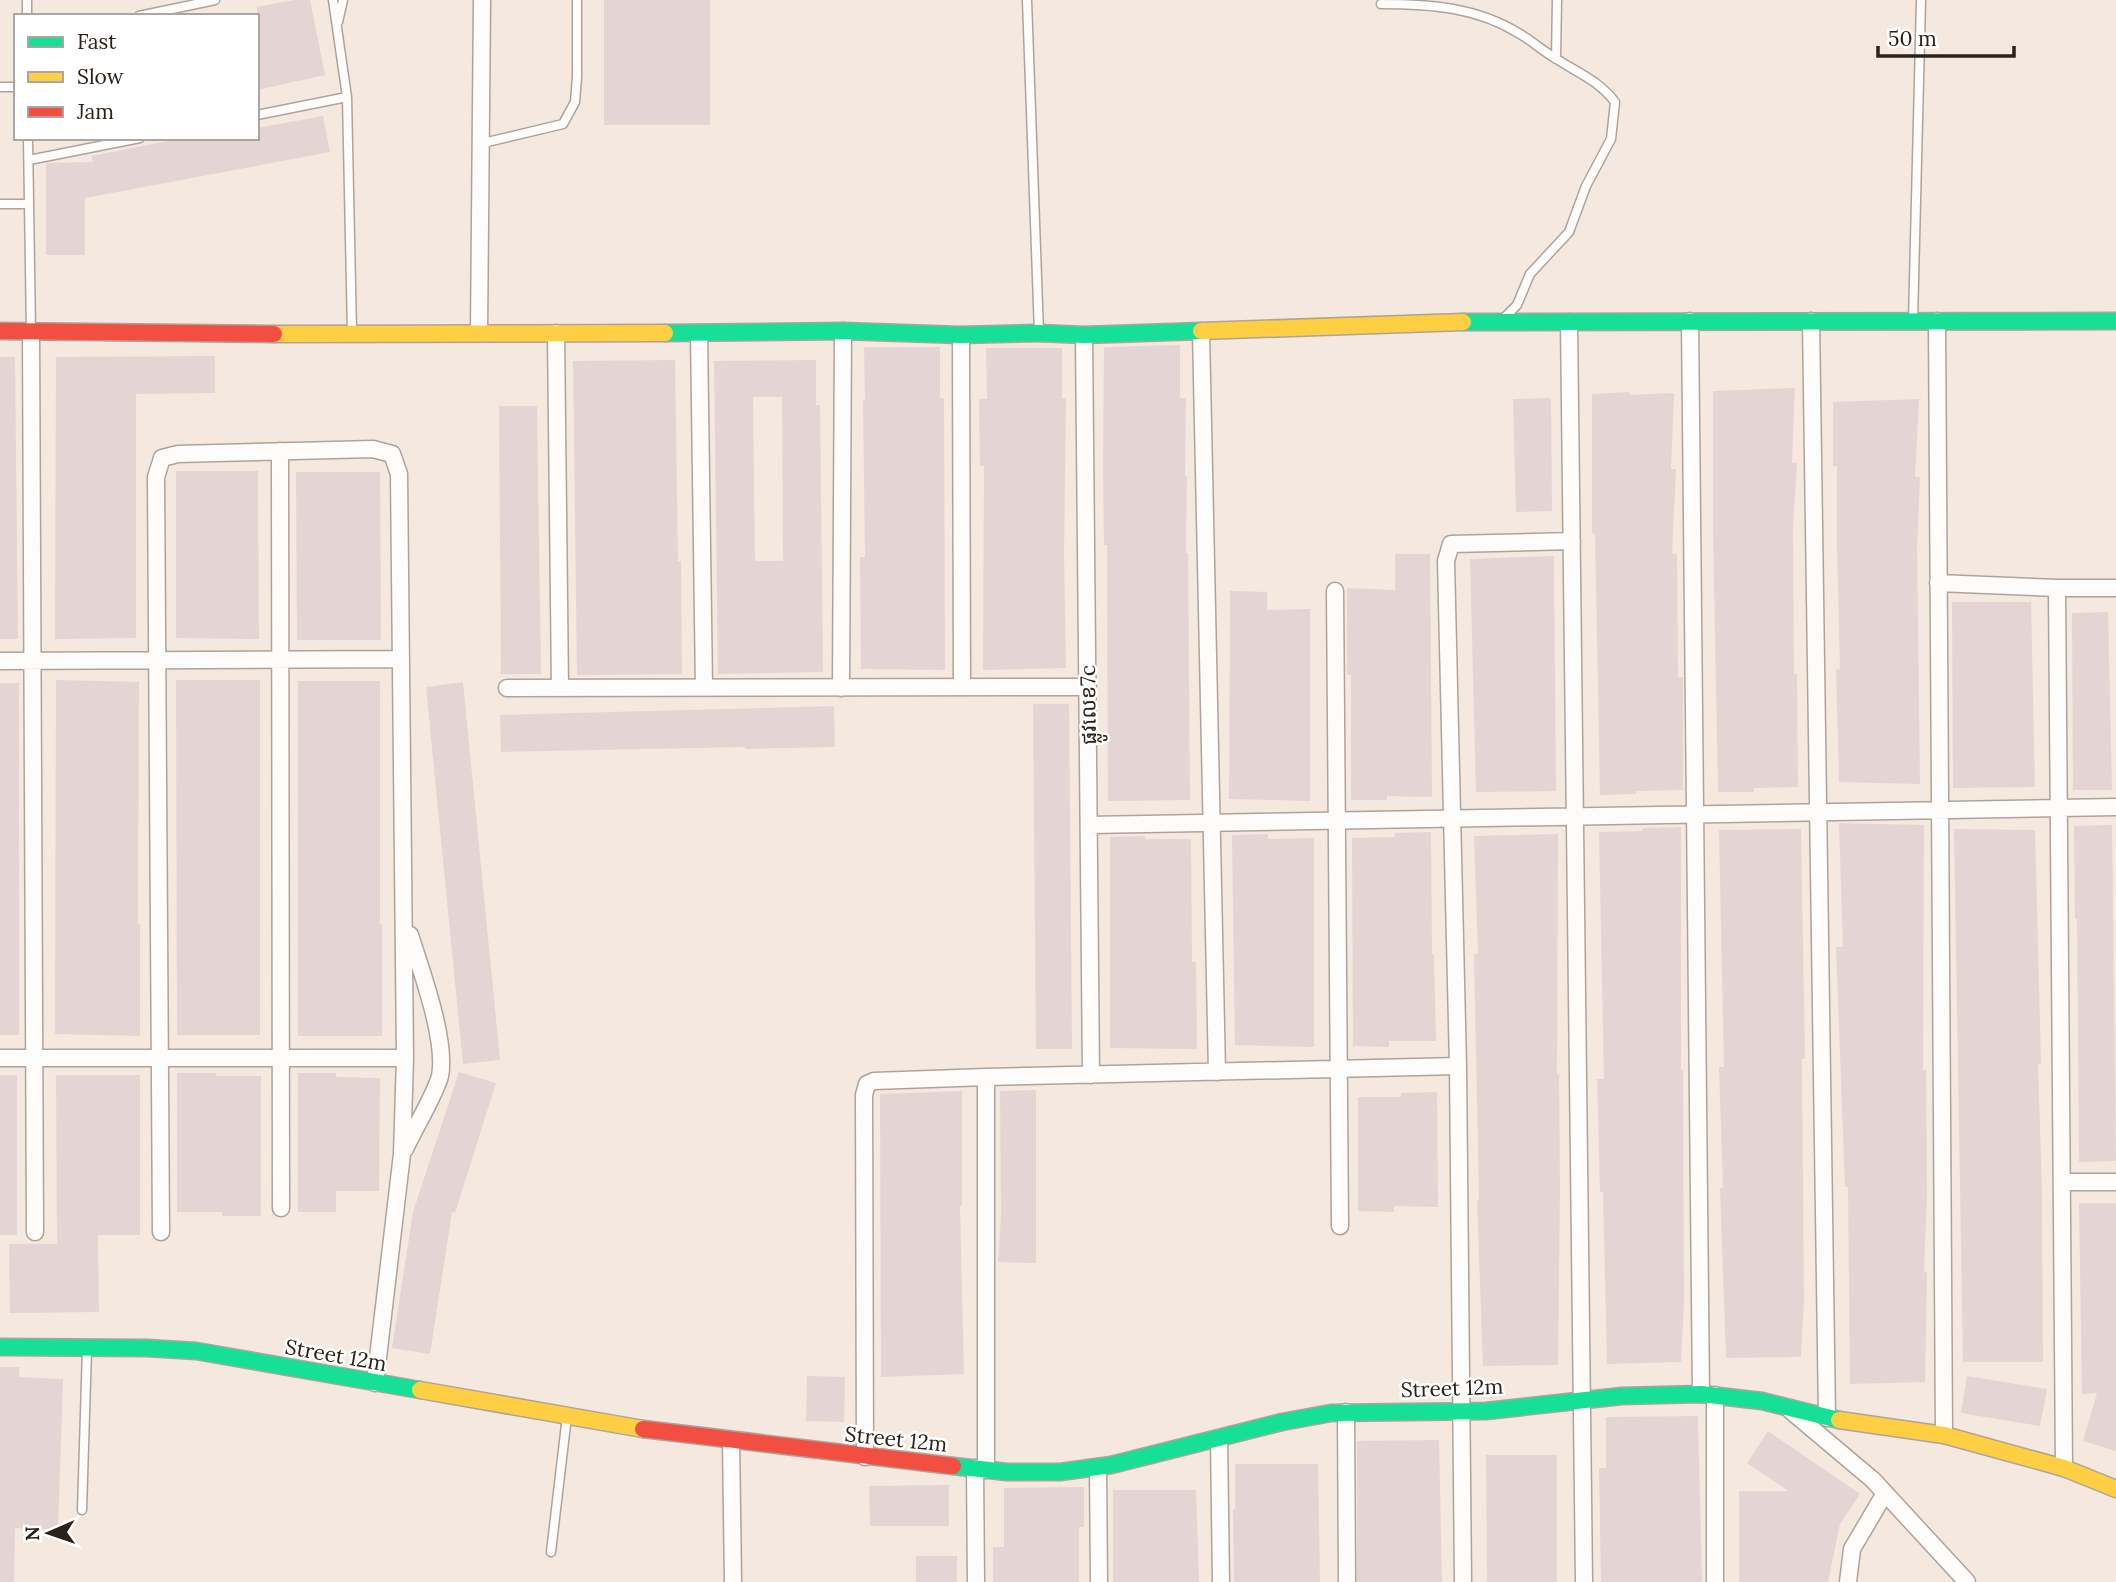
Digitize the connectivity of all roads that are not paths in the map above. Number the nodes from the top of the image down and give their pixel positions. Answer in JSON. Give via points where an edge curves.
{"nodes":[{"id":1,"x":215,"y":0,"type":"edge"},
{"id":2,"x":333,"y":0,"type":"edge"},
{"id":3,"x":343,"y":0,"type":"edge"},
{"id":4,"x":482,"y":0,"type":"edge"},
{"id":5,"x":577,"y":0,"type":"edge"},
{"id":6,"x":1027,"y":0,"type":"edge"},
{"id":7,"x":1557,"y":0,"type":"edge"},
{"id":8,"x":1921,"y":0,"type":"edge"},
{"id":9,"x":1381,"y":4,"type":"dead end"},
{"id":10,"x":148,"y":14,"type":"edge"},
{"id":11,"x":337,"y":24,"type":"junction"},
{"id":12,"x":1556,"y":59,"type":"junction"},
{"id":13,"x":347,"y":97,"type":"junction"},
{"id":14,"x":259,"y":115,"type":"edge"},
{"id":15,"x":29,"y":140,"type":"edge"},
{"id":16,"x":130,"y":140,"type":"edge"},
{"id":17,"x":479,"y":144,"type":"junction"},
{"id":18,"x":29,"y":160,"type":"junction"},
{"id":19,"x":0,"y":204,"type":"edge"},
{"id":20,"x":29,"y":204,"type":"junction"},
{"id":21,"x":1501,"y":321,"type":"junction"},
{"id":22,"x":1569,"y":321,"type":"junction"},
{"id":23,"x":1690,"y":321,"type":"junction"},
{"id":24,"x":1811,"y":321,"type":"junction"},
{"id":25,"x":1913,"y":321,"type":"junction"},
{"id":26,"x":1937,"y":321,"type":"junction"},
{"id":27,"x":2116,"y":321,"type":"edge"},
{"id":28,"x":0,"y":331,"type":"edge"},
{"id":29,"x":842,"y":331,"type":"junction"},
{"id":30,"x":31,"y":332,"type":"junction"},
{"id":31,"x":1201,"y":332,"type":"junction"},
{"id":32,"x":480,"y":333,"type":"junction"},
{"id":33,"x":556,"y":333,"type":"junction"},
{"id":34,"x":1039,"y":333,"type":"junction"},
{"id":35,"x":352,"y":334,"type":"junction"},
{"id":36,"x":699,"y":334,"type":"junction"},
{"id":37,"x":961,"y":335,"type":"junction"},
{"id":38,"x":1084,"y":335,"type":"junction"},
{"id":39,"x":279,"y":451,"type":"junction"},
{"id":40,"x":1572,"y":541,"type":"junction"},
{"id":41,"x":1938,"y":583,"type":"junction"},
{"id":42,"x":2057,"y":588,"type":"junction"},
{"id":43,"x":2116,"y":588,"type":"edge"},
{"id":44,"x":1335,"y":591,"type":"dead end"},
{"id":45,"x":280,"y":659,"type":"junction"},
{"id":46,"x":400,"y":659,"type":"junction"},
{"id":47,"x":159,"y":660,"type":"junction"},
{"id":48,"x":0,"y":661,"type":"edge"},
{"id":49,"x":32,"y":661,"type":"junction"},
{"id":50,"x":962,"y":687,"type":"junction"},
{"id":51,"x":1088,"y":687,"type":"junction"},
{"id":52,"x":507,"y":688,"type":"dead end"},
{"id":53,"x":560,"y":688,"type":"junction"},
{"id":54,"x":704,"y":688,"type":"junction"},
{"id":55,"x":841,"y":688,"type":"junction"},
{"id":56,"x":2116,"y":807,"type":"edge"},
{"id":57,"x":2059,"y":808,"type":"junction"},
{"id":58,"x":1939,"y":810,"type":"junction"},
{"id":59,"x":1819,"y":812,"type":"junction"},
{"id":60,"x":1696,"y":814,"type":"junction"},
{"id":61,"x":1575,"y":817,"type":"junction"},
{"id":62,"x":1452,"y":819,"type":"junction"},
{"id":63,"x":1337,"y":821,"type":"junction"},
{"id":64,"x":1212,"y":823,"type":"junction"},
{"id":65,"x":1089,"y":825,"type":"junction"},
{"id":66,"x":404,"y":917,"type":"junction"},
{"id":67,"x":281,"y":1056,"type":"junction"},
{"id":68,"x":160,"y":1057,"type":"junction"},
{"id":69,"x":0,"y":1058,"type":"edge"},
{"id":70,"x":34,"y":1058,"type":"junction"},
{"id":71,"x":405,"y":1058,"type":"junction"},
{"id":72,"x":1458,"y":1066,"type":"junction"},
{"id":73,"x":1339,"y":1069,"type":"junction"},
{"id":74,"x":1217,"y":1072,"type":"junction"},
{"id":75,"x":1091,"y":1075,"type":"junction"},
{"id":76,"x":986,"y":1077,"type":"junction"},
{"id":77,"x":402,"y":1154,"type":"junction"},
{"id":78,"x":2062,"y":1182,"type":"junction"},
{"id":79,"x":2116,"y":1182,"type":"edge"},
{"id":80,"x":281,"y":1208,"type":"dead end"},
{"id":81,"x":1340,"y":1226,"type":"dead end"},
{"id":82,"x":35,"y":1231,"type":"dead end"},
{"id":83,"x":161,"y":1233,"type":"dead end"},
{"id":84,"x":0,"y":1347,"type":"edge"},
{"id":85,"x":87,"y":1348,"type":"junction"},
{"id":86,"x":375,"y":1383,"type":"junction"},
{"id":87,"x":1708,"y":1395,"type":"junction"},
{"id":88,"x":1581,"y":1401,"type":"junction"},
{"id":89,"x":1786,"y":1407,"type":"junction"},
{"id":90,"x":1346,"y":1412,"type":"junction"},
{"id":91,"x":1460,"y":1412,"type":"junction"},
{"id":92,"x":567,"y":1416,"type":"junction"},
{"id":93,"x":1827,"y":1418,"type":"junction"},
{"id":94,"x":1944,"y":1435,"type":"junction"},
{"id":95,"x":1219,"y":1439,"type":"junction"},
{"id":96,"x":732,"y":1441,"type":"junction"},
{"id":97,"x":865,"y":1457,"type":"junction"},
{"id":98,"x":1098,"y":1467,"type":"junction"},
{"id":99,"x":2064,"y":1468,"type":"junction"},
{"id":100,"x":980,"y":1469,"type":"junction"},
{"id":101,"x":2116,"y":1489,"type":"edge"},
{"id":102,"x":1885,"y":1493,"type":"junction"},
{"id":103,"x":82,"y":1510,"type":"dead end"},
{"id":104,"x":551,"y":1552,"type":"dead end"},
{"id":105,"x":1960,"y":1580,"type":"edge"},
{"id":106,"x":733,"y":1582,"type":"edge"},
{"id":107,"x":976,"y":1582,"type":"edge"},
{"id":108,"x":1099,"y":1582,"type":"edge"},
{"id":109,"x":1221,"y":1582,"type":"edge"},
{"id":110,"x":1347,"y":1582,"type":"edge"},
{"id":111,"x":1463,"y":1582,"type":"edge"},
{"id":112,"x":1584,"y":1582,"type":"edge"},
{"id":113,"x":1715,"y":1582,"type":"edge"},
{"id":114,"x":1848,"y":1582,"type":"edge"}],
"edges":[{"from":1,"to":10,"type":"lane"},
{"from":2,"to":11,"type":"lane"},
{"from":3,"to":11,"type":"lane"},
{"from":4,"to":17,"type":"street"},
{"from":5,"to":17,"type":"lane","via":[[575,102],[563,124]]},
{"from":6,"to":34,"type":"lane"},
{"from":7,"to":12,"type":"lane"},
{"from":8,"to":25,"type":"lane"},
{"from":9,"to":12,"type":"lane","via":[[1469,10],[1518,32]]},
{"from":11,"to":13,"type":"lane"},
{"from":12,"to":21,"type":"lane","via":[[1603,86],[1615,102],[1611,139],[1569,232],[1530,274],[1517,305]]},
{"from":13,"to":14,"type":"lane"},
{"from":13,"to":35,"type":"lane"},
{"from":15,"to":18,"type":"lane"},
{"from":16,"to":18,"type":"lane"},
{"from":17,"to":32,"type":"street"},
{"from":18,"to":20,"type":"lane"},
{"from":19,"to":20,"type":"lane"},
{"from":20,"to":30,"type":"lane"},
{"from":21,"to":22,"type":"street"},
{"from":21,"to":31,"type":"street"},
{"from":22,"to":23,"type":"street"},
{"from":22,"to":40,"type":"street"},
{"from":23,"to":24,"type":"street"},
{"from":23,"to":60,"type":"street"},
{"from":24,"to":25,"type":"street"},
{"from":24,"to":59,"type":"street"},
{"from":25,"to":26,"type":"street"},
{"from":26,"to":27,"type":"street"},
{"from":26,"to":41,"type":"street"},
{"from":28,"to":30,"type":"street"},
{"from":29,"to":36,"type":"street"},
{"from":29,"to":37,"type":"street"},
{"from":29,"to":55,"type":"street"},
{"from":30,"to":35,"type":"street"},
{"from":30,"to":49,"type":"street"},
{"from":31,"to":38,"type":"street"},
{"from":31,"to":64,"type":"street"},
{"from":32,"to":33,"type":"street"},
{"from":32,"to":35,"type":"street"},
{"from":33,"to":36,"type":"street"},
{"from":33,"to":53,"type":"street"},
{"from":34,"to":37,"type":"street"},
{"from":34,"to":38,"type":"street"},
{"from":36,"to":54,"type":"street"},
{"from":37,"to":50,"type":"street"},
{"from":38,"to":51,"type":"street","name":"ផ្លូវលេខ7c"},
{"from":39,"to":45,"type":"street"},
{"from":39,"to":46,"type":"street","via":[[373,449],[392,454],[399,474]]},
{"from":39,"to":47,"type":"street","via":[[178,453],[162,458],[156,477]]},
{"from":40,"to":61,"type":"street"},
{"from":40,"to":62,"type":"street","via":[[1451,544],[1446,561]]},
{"from":41,"to":42,"type":"street"},
{"from":41,"to":58,"type":"street"},
{"from":42,"to":43,"type":"street"},
{"from":42,"to":57,"type":"street"},
{"from":44,"to":63,"type":"street"},
{"from":45,"to":46,"type":"street"},
{"from":45,"to":47,"type":"street"},
{"from":45,"to":67,"type":"street"},
{"from":46,"to":66,"type":"street"},
{"from":47,"to":49,"type":"street"},
{"from":47,"to":68,"type":"street"},
{"from":48,"to":49,"type":"street"},
{"from":49,"to":70,"type":"street"},
{"from":50,"to":51,"type":"street"},
{"from":50,"to":55,"type":"street"},
{"from":51,"to":65,"type":"street","name":"ផ្លូវលេខ7c"},
{"from":52,"to":53,"type":"street"},
{"from":53,"to":54,"type":"street"},
{"from":54,"to":55,"type":"street"},
{"from":56,"to":57,"type":"street"},
{"from":57,"to":58,"type":"street"},
{"from":57,"to":78,"type":"street"},
{"from":58,"to":59,"type":"street"},
{"from":58,"to":94,"type":"street"},
{"from":59,"to":60,"type":"street"},
{"from":59,"to":93,"type":"street"},
{"from":60,"to":61,"type":"street"},
{"from":60,"to":87,"type":"street"},
{"from":61,"to":62,"type":"street"},
{"from":61,"to":88,"type":"street"},
{"from":62,"to":63,"type":"street"},
{"from":62,"to":72,"type":"street"},
{"from":63,"to":64,"type":"street"},
{"from":63,"to":73,"type":"street"},
{"from":64,"to":65,"type":"street"},
{"from":64,"to":74,"type":"street"},
{"from":65,"to":75,"type":"street","name":"ផ្លូវលេខ7c"},
{"from":66,"to":71,"type":"street"},
{"from":66,"to":77,"type":"street","via":[[432,1005],[440,1076]]},
{"from":67,"to":68,"type":"street"},
{"from":67,"to":71,"type":"street"},
{"from":67,"to":80,"type":"street"},
{"from":68,"to":70,"type":"street"},
{"from":68,"to":83,"type":"street"},
{"from":69,"to":70,"type":"street"},
{"from":70,"to":82,"type":"street"},
{"from":71,"to":77,"type":"street"},
{"from":72,"to":73,"type":"street"},
{"from":72,"to":91,"type":"street"},
{"from":73,"to":74,"type":"street"},
{"from":73,"to":81,"type":"street"},
{"from":74,"to":75,"type":"street"},
{"from":75,"to":76,"type":"street"},
{"from":76,"to":97,"type":"street","via":[[874,1081],[867,1084],[863,1096]]},
{"from":76,"to":100,"type":"street"},
{"from":77,"to":86,"type":"street"},
{"from":78,"to":79,"type":"street"},
{"from":78,"to":99,"type":"street"},
{"from":84,"to":85,"type":"street","name":"Street 12m"},
{"from":85,"to":86,"type":"street","name":"Street 12m","via":[[196,1351]]},
{"from":85,"to":103,"type":"lane"},
{"from":86,"to":92,"type":"street","name":"Street 12m"},
{"from":87,"to":88,"type":"street","name":"Street 12m"},
{"from":87,"to":89,"type":"street","name":"Street 12m"},
{"from":87,"to":113,"type":"street"},
{"from":88,"to":91,"type":"street","name":"Street 12m"},
{"from":88,"to":112,"type":"street"},
{"from":89,"to":93,"type":"street","name":"Street 12m"},
{"from":89,"to":102,"type":"street"},
{"from":90,"to":91,"type":"street","name":"Street 12m"},
{"from":90,"to":95,"type":"street","name":"Street 12m","via":[[1282,1422]]},
{"from":90,"to":110,"type":"street"},
{"from":91,"to":111,"type":"street"},
{"from":92,"to":96,"type":"street","name":"Street 12m"},
{"from":92,"to":104,"type":"lane"},
{"from":93,"to":94,"type":"street","name":"Street 12m"},
{"from":94,"to":99,"type":"street","name":"Street 12m"},
{"from":95,"to":98,"type":"street","name":"Street 12m"},
{"from":95,"to":109,"type":"street"},
{"from":96,"to":97,"type":"street","name":"Street 12m"},
{"from":96,"to":106,"type":"street"},
{"from":97,"to":100,"type":"street","name":"Street 12m"},
{"from":98,"to":100,"type":"street","name":"Street 12m","via":[[1060,1472]]},
{"from":98,"to":108,"type":"street"},
{"from":99,"to":101,"type":"street","name":"Street 12m"},
{"from":100,"to":107,"type":"street"},
{"from":102,"to":105,"type":"street"},
{"from":102,"to":114,"type":"street","via":[[1852,1549]]}]}
